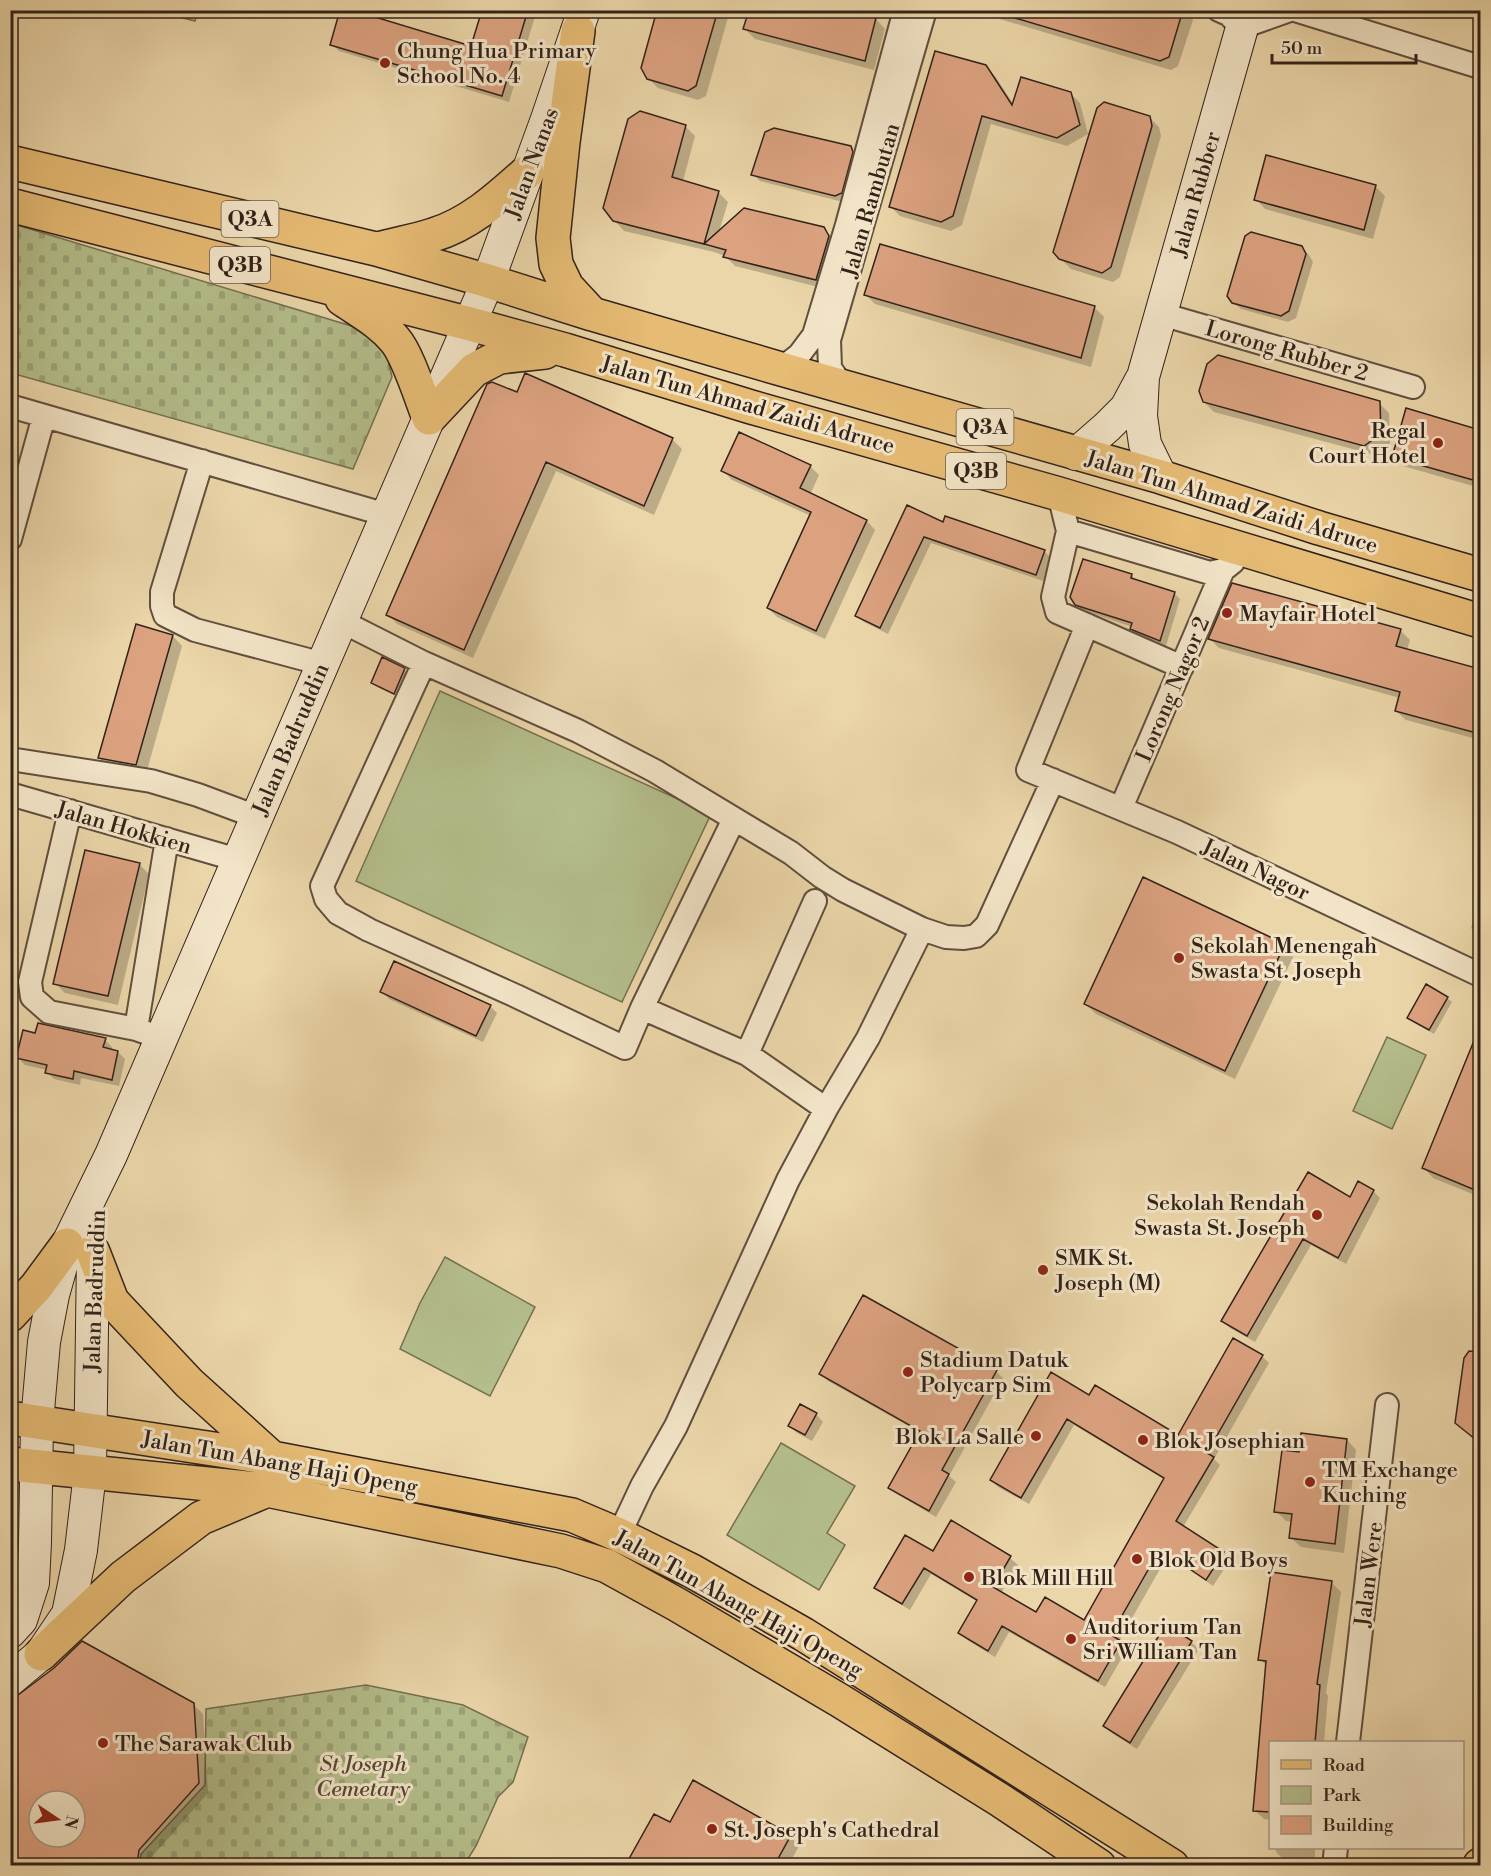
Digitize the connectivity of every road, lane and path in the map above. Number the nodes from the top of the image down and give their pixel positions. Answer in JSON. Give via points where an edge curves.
{"nodes":[{"id":1,"x":905,"y":10,"type":"edge"},
{"id":2,"x":925,"y":10,"type":"edge"},
{"id":3,"x":1293,"y":10,"type":"edge"},
{"id":4,"x":1236,"y":16,"type":"edge"},
{"id":5,"x":581,"y":21,"type":"edge"},
{"id":6,"x":1480,"y":67,"type":"edge"},
{"id":7,"x":10,"y":162,"type":"edge"},
{"id":8,"x":527,"y":172,"type":"junction"},
{"id":9,"x":10,"y":205,"type":"edge"},
{"id":10,"x":376,"y":249,"type":"junction"},
{"id":11,"x":488,"y":281,"type":"junction"},
{"id":12,"x":322,"y":286,"type":"junction"},
{"id":13,"x":592,"y":314,"type":"junction"},
{"id":14,"x":1161,"y":314,"type":"junction"},
{"id":15,"x":470,"y":324,"type":"junction"},
{"id":16,"x":565,"y":350,"type":"junction"},
{"id":17,"x":781,"y":369,"type":"junction"},
{"id":18,"x":1143,"y":377,"type":"junction"},
{"id":19,"x":843,"y":387,"type":"junction"},
{"id":20,"x":1413,"y":387,"type":"dead end"},
{"id":21,"x":10,"y":406,"type":"edge"},
{"id":22,"x":44,"y":416,"type":"junction"},
{"id":23,"x":429,"y":418,"type":"junction"},
{"id":24,"x":1076,"y":454,"type":"junction"},
{"id":25,"x":202,"y":461,"type":"junction"},
{"id":26,"x":1161,"y":477,"type":"junction"},
{"id":27,"x":1059,"y":494,"type":"junction"},
{"id":28,"x":387,"y":516,"type":"junction"},
{"id":29,"x":1068,"y":531,"type":"junction"},
{"id":30,"x":10,"y":539,"type":"edge"},
{"id":31,"x":1235,"y":560,"type":"junction"},
{"id":32,"x":1480,"y":575,"type":"edge"},
{"id":33,"x":341,"y":621,"type":"junction"},
{"id":34,"x":1480,"y":621,"type":"edge"},
{"id":35,"x":1087,"y":625,"type":"junction"},
{"id":36,"x":424,"y":663,"type":"junction"},
{"id":37,"x":322,"y":664,"type":"junction"},
{"id":38,"x":1182,"y":667,"type":"junction"},
{"id":39,"x":10,"y":759,"type":"edge"},
{"id":40,"x":1053,"y":780,"type":"junction"},
{"id":41,"x":10,"y":794,"type":"edge"},
{"id":42,"x":1121,"y":808,"type":"junction"},
{"id":43,"x":70,"y":811,"type":"junction"},
{"id":44,"x":256,"y":817,"type":"junction"},
{"id":45,"x":734,"y":819,"type":"junction"},
{"id":46,"x":167,"y":839,"type":"junction"},
{"id":47,"x":238,"y":860,"type":"junction"},
{"id":48,"x":815,"y":902,"type":"dead end"},
{"id":49,"x":922,"y":929,"type":"junction"},
{"id":50,"x":1480,"y":975,"type":"edge"},
{"id":51,"x":642,"y":1008,"type":"junction"},
{"id":52,"x":149,"y":1033,"type":"junction"},
{"id":53,"x":747,"y":1054,"type":"junction"},
{"id":54,"x":826,"y":1109,"type":"junction"},
{"id":55,"x":80,"y":1249,"type":"junction"},
{"id":56,"x":10,"y":1315,"type":"edge"},
{"id":57,"x":1387,"y":1405,"type":"dead end"},
{"id":58,"x":24,"y":1420,"type":"edge"},
{"id":59,"x":91,"y":1430,"type":"junction"},
{"id":60,"x":272,"y":1458,"type":"junction"},
{"id":61,"x":23,"y":1465,"type":"edge"},
{"id":62,"x":90,"y":1473,"type":"junction"},
{"id":63,"x":267,"y":1490,"type":"junction"},
{"id":64,"x":619,"y":1535,"type":"junction"},
{"id":65,"x":10,"y":1632,"type":"edge"},
{"id":66,"x":41,"y":1654,"type":"junction"},
{"id":67,"x":10,"y":1680,"type":"edge"},
{"id":68,"x":1348,"y":1741,"type":"edge"},
{"id":69,"x":1336,"y":1849,"type":"edge"},
{"id":70,"x":1099,"y":1866,"type":"edge"},
{"id":71,"x":1172,"y":1866,"type":"edge"},
{"id":72,"x":1334,"y":1866,"type":"edge"}],
"edges":[{"from":1,"to":17,"type":"street","name":"Jalan Rambutan","via":[[814,335],[799,355]]},
{"from":2,"to":19,"type":"street","name":"Jalan Rambutan","via":[[829,340],[830,368]]},
{"from":3,"to":4,"type":"street"},
{"from":3,"to":6,"type":"street"},
{"from":4,"to":14,"type":"main road","name":"Jalan Rubber"},
{"from":5,"to":8,"type":"main road","name":"Jalan Nanas"},
{"from":5,"to":13,"type":"main road","via":[[553,238],[556,264],[567,286]]},
{"from":7,"to":10,"type":"main road","name":"Jalan Tun Ahmad Zaidi Adruce","number":"Q3A"},
{"from":8,"to":10,"type":"main road","via":[[489,206],[465,221],[435,235]]},
{"from":8,"to":11,"type":"main road","name":"Jalan Nanas"},
{"from":9,"to":12,"type":"main road","name":"Jalan Tun Ahmad Zaidi Adruce","number":"Q3B"},
{"from":10,"to":11,"type":"main road","name":"Jalan Tun Ahmad Zaidi Adruce","number":"Q3A"},
{"from":11,"to":13,"type":"main road","name":"Jalan Tun Ahmad Zaidi Adruce","number":"Q3A"},
{"from":11,"to":15,"type":"main road","name":"Jalan Nanas"},
{"from":12,"to":15,"type":"main road","name":"Jalan Tun Ahmad Zaidi Adruce","number":"Q3B"},
{"from":12,"to":23,"type":"main road","via":[[378,322],[397,341]]},
{"from":13,"to":17,"type":"main road","name":"Jalan Tun Ahmad Zaidi Adruce","number":"Q3A"},
{"from":14,"to":18,"type":"main road","name":"Jalan Rubber"},
{"from":14,"to":20,"type":"street","name":"Lorong Rubber 2"},
{"from":15,"to":16,"type":"main road","name":"Jalan Tun Ahmad Zaidi Adruce","number":"Q3B"},
{"from":15,"to":23,"type":"main road","name":"Jalan Badruddin"},
{"from":16,"to":23,"type":"main road","via":[[499,357],[474,370]]},
{"from":16,"to":27,"type":"main road","name":"Jalan Tun Ahmad Zaidi Adruce","number":"Q3B"},
{"from":17,"to":19,"type":"main road","name":"Jalan Tun Ahmad Zaidi Adruce","number":"Q3A"},
{"from":18,"to":24,"type":"main road","name":"Jalan Rubber","via":[[1126,408]]},
{"from":18,"to":26,"type":"main road","name":"Jalan Rubber","via":[[1141,416],[1145,444]]},
{"from":19,"to":24,"type":"main road","name":"Jalan Tun Ahmad Zaidi Adruce","number":"Q3A"},
{"from":21,"to":22,"type":"street"},
{"from":22,"to":25,"type":"street"},
{"from":22,"to":30,"type":"street"},
{"from":23,"to":28,"type":"main road","name":"Jalan Badruddin"},
{"from":24,"to":26,"type":"main road","name":"Jalan Tun Ahmad Zaidi Adruce","number":"Q3A"},
{"from":25,"to":28,"type":"street"},
{"from":25,"to":37,"type":"street","via":[[162,592],[165,615],[195,630]]},
{"from":26,"to":32,"type":"main road","name":"Jalan Tun Ahmad Zaidi Adruce","number":"Q3A"},
{"from":27,"to":29,"type":"street"},
{"from":27,"to":31,"type":"main road","name":"Jalan Tun Ahmad Zaidi Adruce","number":"Q3B"},
{"from":28,"to":33,"type":"main road","name":"Jalan Badruddin"},
{"from":29,"to":31,"type":"street","via":[[1210,573]]},
{"from":29,"to":35,"type":"street","via":[[1053,597],[1057,612]]},
{"from":31,"to":34,"type":"main road","name":"Jalan Tun Ahmad Zaidi Adruce","number":"Q3B"},
{"from":31,"to":38,"type":"street","name":"Lorong Nagor 2"},
{"from":33,"to":36,"type":"street"},
{"from":33,"to":37,"type":"main road","name":"Jalan Badruddin"},
{"from":35,"to":38,"type":"street"},
{"from":35,"to":40,"type":"street","name":"Jalan Nagor","via":[[1028,770]]},
{"from":36,"to":45,"type":"street","via":[[578,731]]},
{"from":36,"to":51,"type":"street","via":[[322,886],[326,899],[339,913],[369,930],[625,1048]]},
{"from":37,"to":44,"type":"main road","name":"Jalan Badruddin"},
{"from":38,"to":42,"type":"street","name":"Lorong Nagor 2"},
{"from":39,"to":44,"type":"street","via":[[151,781]]},
{"from":40,"to":42,"type":"street","name":"Jalan Nagor"},
{"from":40,"to":49,"type":"street","via":[[987,925],[976,936],[964,939]]},
{"from":41,"to":43,"type":"street","name":"Jalan Hokkien"},
{"from":42,"to":50,"type":"street","name":"Jalan Nagor"},
{"from":43,"to":46,"type":"street","name":"Jalan Hokkien"},
{"from":43,"to":52,"type":"street","via":[[30,982],[32,997],[50,1012]]},
{"from":44,"to":47,"type":"main road","name":"Jalan Badruddin"},
{"from":45,"to":49,"type":"street","via":[[843,890]]},
{"from":45,"to":51,"type":"street"},
{"from":46,"to":47,"type":"street","name":"Jalan Hokkien"},
{"from":46,"to":52,"type":"street"},
{"from":47,"to":52,"type":"main road","name":"Jalan Badruddin"},
{"from":48,"to":53,"type":"street"},
{"from":49,"to":54,"type":"street","via":[[868,1038]]},
{"from":51,"to":53,"type":"street"},
{"from":52,"to":55,"type":"main road","name":"Jalan Badruddin"},
{"from":53,"to":54,"type":"street"},
{"from":54,"to":64,"type":"street","via":[[788,1180],[676,1426]]},
{"from":55,"to":56,"type":"main road"},
{"from":55,"to":58,"type":"main road","name":"Jalan Badruddin","via":[[53,1296]]},
{"from":55,"to":59,"type":"main road","name":"Jalan Badruddin"},
{"from":55,"to":60,"type":"main road","via":[[112,1301],[189,1383]]},
{"from":57,"to":68,"type":"street","name":"Jalan Were"},
{"from":58,"to":59,"type":"main road","name":"Jalan Tun Abang Haji Openg"},
{"from":58,"to":61,"type":"main road","name":"Jalan Badruddin"},
{"from":59,"to":60,"type":"main road","name":"Jalan Tun Abang Haji Openg"},
{"from":59,"to":62,"type":"main road","name":"Jalan Badruddin"},
{"from":60,"to":64,"type":"main road","name":"Jalan Tun Abang Haji Openg","via":[[572,1515]]},
{"from":61,"to":62,"type":"main road","name":"Jalan Tun Abang Haji Openg"},
{"from":61,"to":65,"type":"main road","name":"Jalan Badruddin","via":[[35,1543],[33,1583],[21,1620]]},
{"from":62,"to":63,"type":"main road","name":"Jalan Tun Abang Haji Openg"},
{"from":62,"to":66,"type":"main road","name":"Jalan Badruddin","via":[[68,1614]]},
{"from":63,"to":66,"type":"main road","via":[[201,1518],[123,1577]]},
{"from":63,"to":70,"type":"main road","name":"Jalan Tun Abang Haji Openg","via":[[561,1551],[607,1566],[839,1700]]},
{"from":64,"to":71,"type":"main road","name":"Jalan Tun Abang Haji Openg","via":[[803,1634]]},
{"from":66,"to":67,"type":"main road","name":"Jalan Badruddin"},
{"from":69,"to":72,"type":"street"}]}
